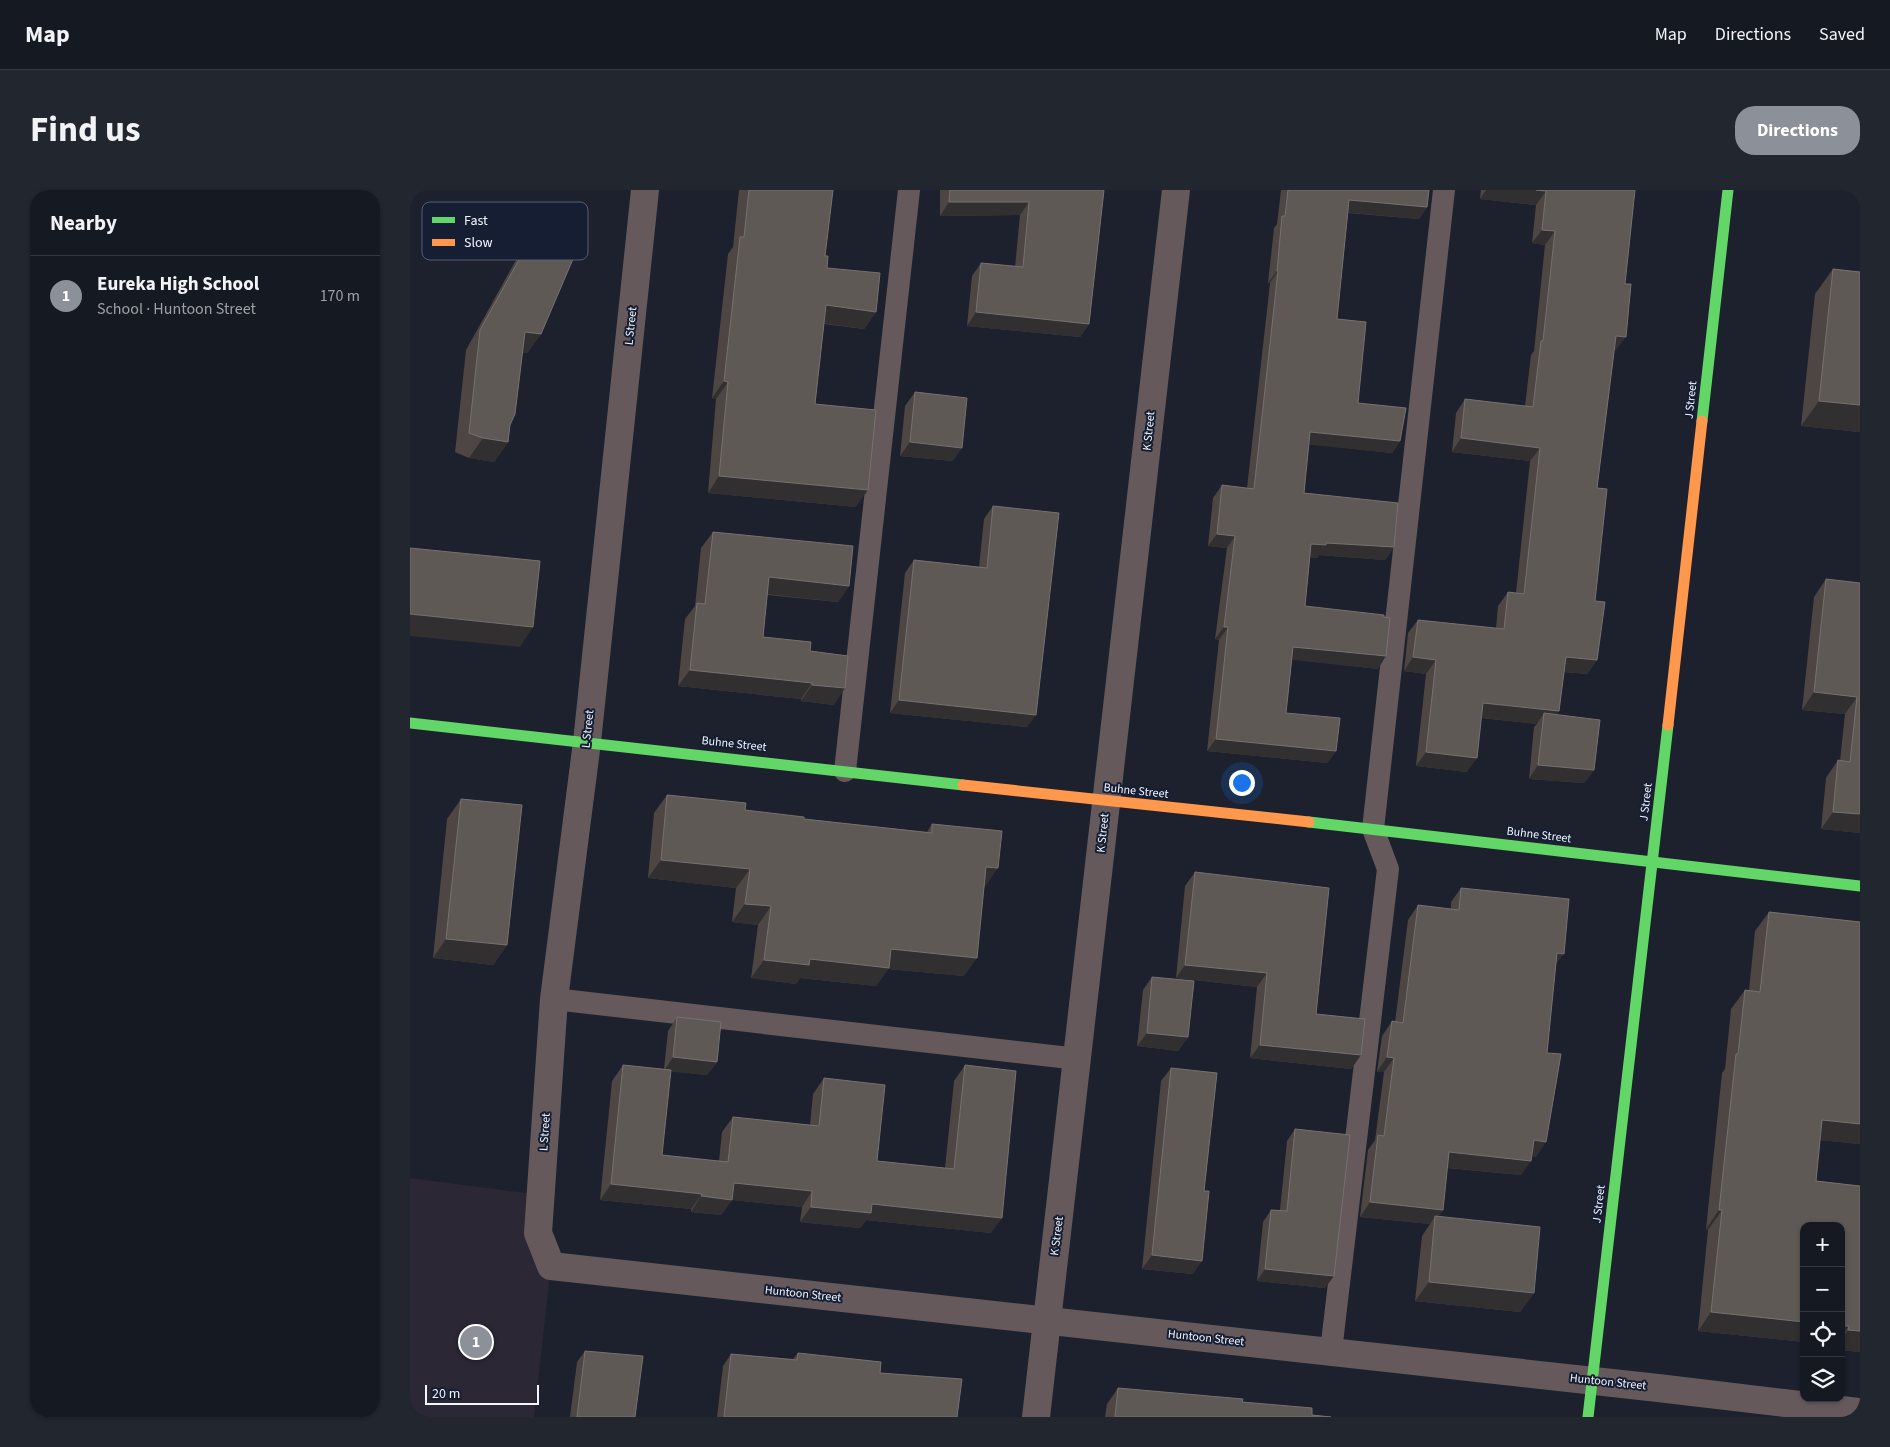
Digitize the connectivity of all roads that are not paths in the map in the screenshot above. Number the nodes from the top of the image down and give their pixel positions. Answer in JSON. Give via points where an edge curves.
{"nodes":[{"id":1,"x":645,"y":190,"type":"edge"},
{"id":2,"x":909,"y":190,"type":"edge"},
{"id":3,"x":1176,"y":190,"type":"edge"},
{"id":4,"x":1444,"y":190,"type":"edge"},
{"id":5,"x":1728,"y":190,"type":"edge"},
{"id":6,"x":410,"y":723,"type":"edge"},
{"id":7,"x":587,"y":742,"type":"junction"},
{"id":8,"x":844,"y":771,"type":"junction"},
{"id":9,"x":1106,"y":801,"type":"junction"},
{"id":10,"x":1373,"y":829,"type":"junction"},
{"id":11,"x":1652,"y":863,"type":"junction"},
{"id":12,"x":1860,"y":886,"type":"edge"},
{"id":13,"x":554,"y":999,"type":"junction"},
{"id":14,"x":1078,"y":1059,"type":"junction"},
{"id":15,"x":551,"y":1266,"type":"joint"},
{"id":16,"x":1048,"y":1322,"type":"junction"},
{"id":17,"x":1331,"y":1351,"type":"junction"},
{"id":18,"x":1592,"y":1381,"type":"junction"},
{"id":19,"x":1860,"y":1412,"type":"edge"},
{"id":20,"x":1036,"y":1417,"type":"edge"},
{"id":21,"x":1588,"y":1417,"type":"edge"}],
"edges":[{"from":1,"to":7,"type":"street","name":"L Street"},
{"from":2,"to":8,"type":"lane"},
{"from":3,"to":9,"type":"street","name":"K Street"},
{"from":4,"to":10,"type":"lane"},
{"from":5,"to":11,"type":"street","name":"J Street"},
{"from":6,"to":7,"type":"street","name":"Buhne Street"},
{"from":7,"to":8,"type":"street","name":"Buhne Street"},
{"from":7,"to":13,"type":"street","name":"L Street"},
{"from":8,"to":9,"type":"street","name":"Buhne Street"},
{"from":9,"to":10,"type":"street","name":"Buhne Street"},
{"from":9,"to":14,"type":"street","name":"K Street"},
{"from":10,"to":11,"type":"street","name":"Buhne Street"},
{"from":10,"to":17,"type":"lane","via":[[1388,869]]},
{"from":11,"to":12,"type":"street","name":"Buhne Street"},
{"from":11,"to":18,"type":"street","name":"J Street"},
{"from":13,"to":14,"type":"lane"},
{"from":13,"to":15,"type":"street","name":"L Street","via":[[538,1233]]},
{"from":14,"to":16,"type":"street","name":"K Street"},
{"from":15,"to":16,"type":"street","name":"Huntoon Street"},
{"from":16,"to":17,"type":"street","name":"Huntoon Street"},
{"from":16,"to":20,"type":"street","name":"K Street"},
{"from":17,"to":18,"type":"street","name":"Huntoon Street"},
{"from":18,"to":19,"type":"street","name":"Huntoon Street"},
{"from":18,"to":21,"type":"street","name":"J Street"}]}
